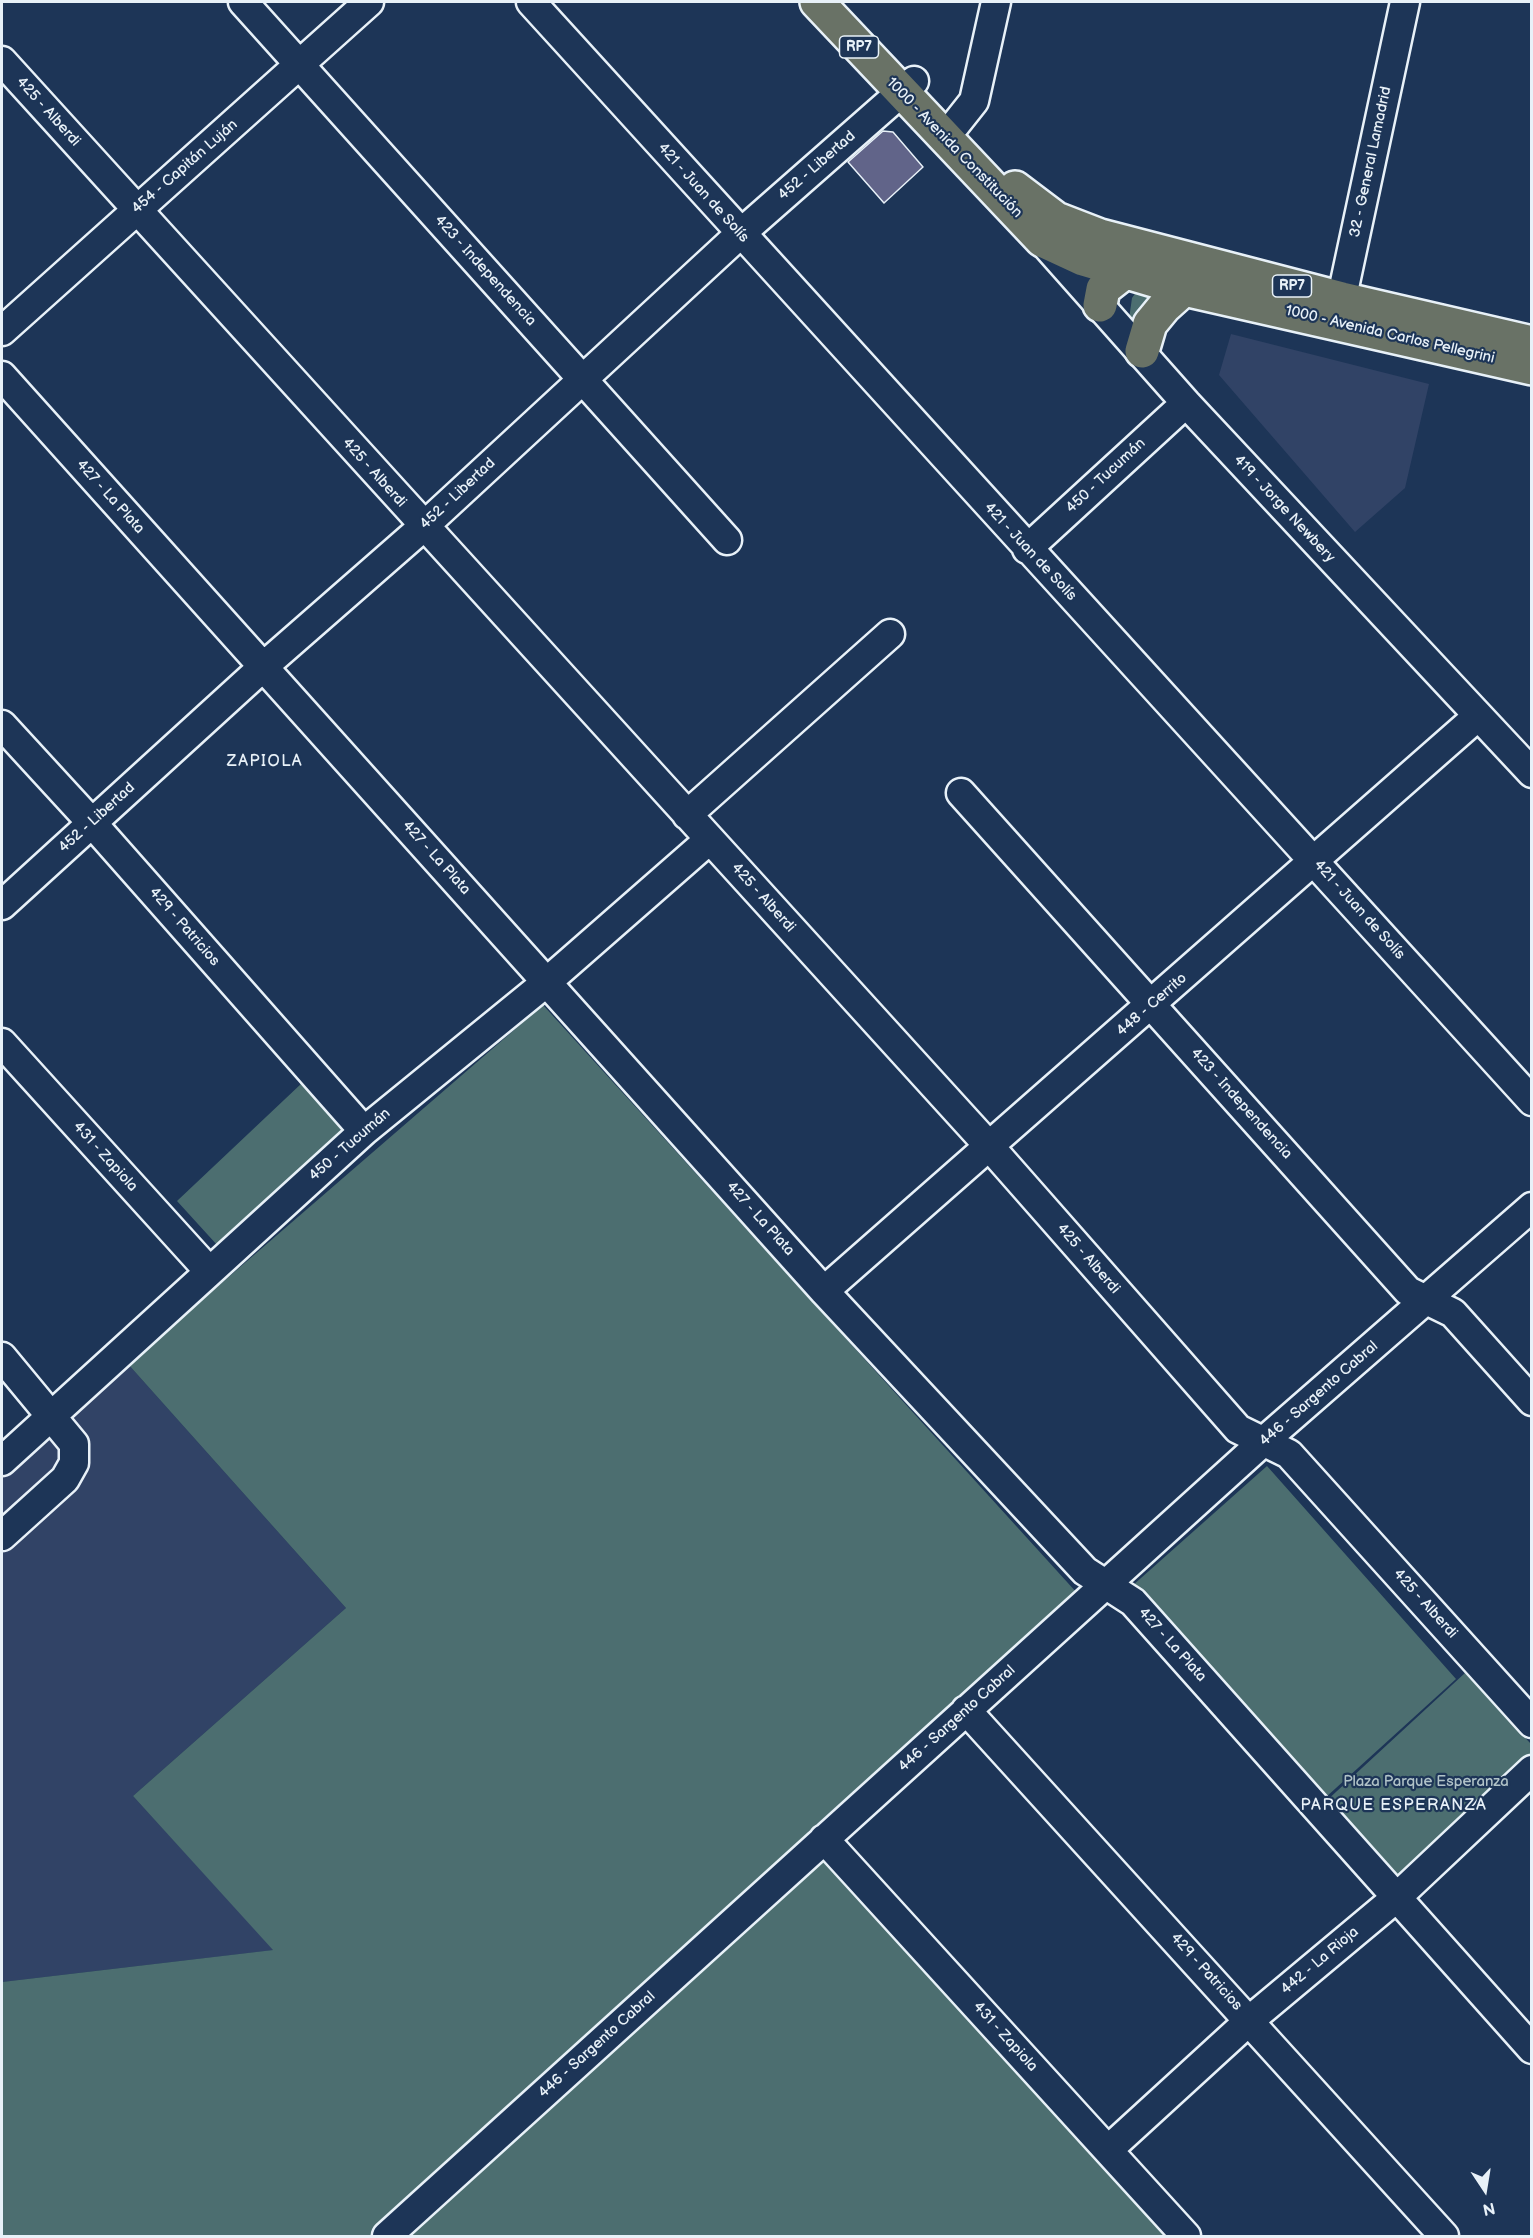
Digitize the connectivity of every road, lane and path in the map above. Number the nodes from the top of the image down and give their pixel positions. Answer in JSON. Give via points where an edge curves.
{"nodes":[{"id":1,"x":243,"y":2,"type":"edge"},
{"id":2,"x":369,"y":2,"type":"edge"},
{"id":3,"x":531,"y":2,"type":"edge"},
{"id":4,"x":818,"y":2,"type":"edge"},
{"id":5,"x":843,"y":2,"type":"edge"},
{"id":6,"x":996,"y":2,"type":"edge"},
{"id":7,"x":1405,"y":2,"type":"edge"},
{"id":8,"x":2,"y":61,"type":"edge"},
{"id":9,"x":300,"y":65,"type":"junction"},
{"id":10,"x":907,"y":87,"type":"junction"},
{"id":11,"x":964,"y":113,"type":"junction"},
{"id":12,"x":136,"y":210,"type":"junction"},
{"id":13,"x":1049,"y":230,"type":"junction"},
{"id":14,"x":741,"y":234,"type":"junction"},
{"id":15,"x":1126,"y":271,"type":"junction"},
{"id":16,"x":1184,"y":289,"type":"junction"},
{"id":17,"x":1100,"y":305,"type":"junction"},
{"id":18,"x":1339,"y":311,"type":"junction"},
{"id":19,"x":2,"y":332,"type":"edge"},
{"id":20,"x":1532,"y":343,"type":"edge"},
{"id":21,"x":1142,"y":351,"type":"junction"},
{"id":22,"x":1532,"y":368,"type":"edge"},
{"id":23,"x":2,"y":376,"type":"edge"},
{"id":24,"x":582,"y":379,"type":"junction"},
{"id":25,"x":1186,"y":403,"type":"junction"},
{"id":26,"x":423,"y":527,"type":"junction"},
{"id":27,"x":727,"y":540,"type":"dead end"},
{"id":28,"x":1027,"y":549,"type":"junction"},
{"id":29,"x":890,"y":634,"type":"dead end"},
{"id":30,"x":263,"y":667,"type":"junction"},
{"id":31,"x":1478,"y":716,"type":"junction"},
{"id":32,"x":2,"y":725,"type":"edge"},
{"id":33,"x":1529,"y":765,"type":"edge"},
{"id":34,"x":961,"y":793,"type":"dead end"},
{"id":35,"x":687,"y":815,"type":"junction"},
{"id":36,"x":92,"y":823,"type":"junction"},
{"id":37,"x":710,"y":840,"type":"junction"},
{"id":38,"x":1315,"y":861,"type":"junction"},
{"id":39,"x":2,"y":905,"type":"edge"},
{"id":40,"x":548,"y":981,"type":"junction"},
{"id":41,"x":1153,"y":1005,"type":"junction"},
{"id":42,"x":2,"y":1043,"type":"edge"},
{"id":43,"x":1532,"y":1101,"type":"edge"},
{"id":44,"x":364,"y":1131,"type":"junction"},
{"id":45,"x":990,"y":1147,"type":"junction"},
{"id":46,"x":1532,"y":1207,"type":"edge"},
{"id":47,"x":209,"y":1271,"type":"junction"},
{"id":48,"x":824,"y":1291,"type":"junction"},
{"id":49,"x":1428,"y":1300,"type":"junction"},
{"id":50,"x":2,"y":1357,"type":"edge"},
{"id":51,"x":1532,"y":1401,"type":"edge"},
{"id":52,"x":52,"y":1414,"type":"junction"},
{"id":53,"x":1265,"y":1440,"type":"junction"},
{"id":54,"x":2,"y":1461,"type":"edge"},
{"id":55,"x":2,"y":1536,"type":"edge"},
{"id":56,"x":1104,"y":1585,"type":"junction"},
{"id":57,"x":966,"y":1710,"type":"junction"},
{"id":58,"x":1532,"y":1723,"type":"edge"},
{"id":59,"x":1532,"y":1770,"type":"edge"},
{"id":60,"x":824,"y":1839,"type":"junction"},
{"id":61,"x":1396,"y":1898,"type":"junction"},
{"id":62,"x":1250,"y":2020,"type":"junction"},
{"id":63,"x":1532,"y":2049,"type":"edge"},
{"id":64,"x":1108,"y":2151,"type":"junction"},
{"id":65,"x":387,"y":2236,"type":"edge"},
{"id":66,"x":1186,"y":2236,"type":"edge"},
{"id":67,"x":1443,"y":2236,"type":"edge"}],
"edges":[{"from":1,"to":9,"type":"street","name":"423 - Independencia"},
{"from":2,"to":9,"type":"street","name":"454 - Capitán Luján"},
{"from":3,"to":14,"type":"street","name":"421 - Juan de Solís"},
{"from":4,"to":10,"type":"main road","name":"1000 - Avenida Constitución","number":"RP7"},
{"from":5,"to":10,"type":"main road","name":"1000 - Avenida Constitución","number":"RP7"},
{"from":6,"to":11,"type":"street"},
{"from":7,"to":18,"type":"street","name":"32 - General Lamadrid"},
{"from":8,"to":12,"type":"street","name":"425 - Alberdi"},
{"from":9,"to":12,"type":"street","name":"454 - Capitán Luján"},
{"from":9,"to":24,"type":"street","name":"423 - Independencia"},
{"from":10,"to":11,"type":"main road","name":"1000 - Avenida Constitución","number":"RP7"},
{"from":10,"to":13,"type":"main road","name":"1000 - Avenida Constitución","number":"RP7"},
{"from":10,"to":14,"type":"street","name":"452 - Libertad"},
{"from":11,"to":13,"type":"main road","name":"1000 - Avenida Constitución","number":"RP7"},
{"from":12,"to":19,"type":"street","name":"454 - Capitán Luján"},
{"from":12,"to":26,"type":"street","name":"425 - Alberdi"},
{"from":13,"to":15,"type":"main road","name":"1000 - Avenida Carlos Pellegrini","number":"RP7","via":[[1083,259]]},
{"from":13,"to":17,"type":"street","name":"419 - Jorge Newbery"},
{"from":13,"to":18,"type":"main road","name":"1000 - Avenida Carlos Pellegrini","number":"RP7","via":[[1100,236]]},
{"from":14,"to":24,"type":"street","name":"452 - Libertad"},
{"from":14,"to":28,"type":"street","name":"421 - Juan de Solís"},
{"from":15,"to":16,"type":"main road","name":"1000 - Avenida Carlos Pellegrini","number":"RP7"},
{"from":15,"to":17,"type":"main road","via":[[1103,289]]},
{"from":16,"to":18,"type":"main road","name":"1000 - Avenida Carlos Pellegrini","number":"RP7"},
{"from":16,"to":21,"type":"main road","via":[[1150,324]]},
{"from":17,"to":21,"type":"street","name":"419 - Jorge Newbery"},
{"from":18,"to":20,"type":"main road","name":"1000 - Avenida Carlos Pellegrini","number":"RP7"},
{"from":18,"to":22,"type":"main road","name":"1000 - Avenida Carlos Pellegrini","number":"RP7"},
{"from":21,"to":25,"type":"street","name":"419 - Jorge Newbery"},
{"from":23,"to":30,"type":"street","name":"427 - La Plata"},
{"from":24,"to":26,"type":"street","name":"452 - Libertad"},
{"from":24,"to":27,"type":"street","name":"423 - Independencia"},
{"from":25,"to":28,"type":"street","name":"450 - Tucumán"},
{"from":25,"to":31,"type":"street","name":"419 - Jorge Newbery"},
{"from":26,"to":30,"type":"street","name":"452 - Libertad"},
{"from":26,"to":35,"type":"street","name":"425 - Alberdi"},
{"from":28,"to":38,"type":"street","name":"421 - Juan de Solís"},
{"from":29,"to":35,"type":"street"},
{"from":30,"to":36,"type":"street","name":"452 - Libertad"},
{"from":30,"to":40,"type":"street","name":"427 - La Plata"},
{"from":31,"to":33,"type":"street","name":"419 - Jorge Newbery"},
{"from":31,"to":38,"type":"street","name":"448 - Cerrito"},
{"from":32,"to":36,"type":"street","name":"429 - Patricios"},
{"from":34,"to":41,"type":"street","name":"423 - Independencia"},
{"from":35,"to":37,"type":"street","name":"425 - Alberdi"},
{"from":36,"to":39,"type":"street","name":"452 - Libertad"},
{"from":36,"to":44,"type":"street","name":"429 - Patricios"},
{"from":37,"to":40,"type":"street","name":"450 - Tucumán"},
{"from":37,"to":45,"type":"street","name":"425 - Alberdi"},
{"from":38,"to":41,"type":"street","name":"448 - Cerrito"},
{"from":38,"to":43,"type":"street","name":"421 - Juan de Solís"},
{"from":40,"to":44,"type":"street","name":"450 - Tucumán"},
{"from":40,"to":48,"type":"street","name":"427 - La Plata"},
{"from":41,"to":45,"type":"street","name":"448 - Cerrito"},
{"from":41,"to":49,"type":"street","name":"423 - Independencia","via":[[1408,1291]]},
{"from":42,"to":47,"type":"street","name":"431 - Zapiola"},
{"from":44,"to":47,"type":"street","name":"450 - Tucumán"},
{"from":45,"to":48,"type":"street","name":"448 - Cerrito"},
{"from":45,"to":53,"type":"street","name":"425 - Alberdi","via":[[1238,1429]]},
{"from":46,"to":49,"type":"street","name":"446 - Sargento Cabral"},
{"from":47,"to":52,"type":"street","name":"450 - Tucumán"},
{"from":48,"to":56,"type":"street","name":"427 - La Plata","via":[[1085,1571]]},
{"from":49,"to":51,"type":"street","name":"423 - Independencia","via":[[1453,1313]]},
{"from":49,"to":53,"type":"street","name":"446 - Sargento Cabral"},
{"from":50,"to":52,"type":"street"},
{"from":52,"to":54,"type":"street","name":"450 - Tucumán"},
{"from":52,"to":55,"type":"street","via":[[74,1444],[74,1463],[65,1479]]},
{"from":53,"to":56,"type":"street","name":"446 - Sargento Cabral"},
{"from":53,"to":58,"type":"street","name":"425 - Alberdi","via":[[1289,1454]]},
{"from":56,"to":57,"type":"street","name":"446 - Sargento Cabral"},
{"from":56,"to":61,"type":"street","name":"427 - La Plata","via":[[1134,1602]]},
{"from":57,"to":60,"type":"street","name":"446 - Sargento Cabral"},
{"from":57,"to":62,"type":"street","name":"429 - Patricios"},
{"from":59,"to":61,"type":"street","name":"442 - La Rioja"},
{"from":60,"to":64,"type":"street","name":"431 - Zapiola"},
{"from":60,"to":65,"type":"street","name":"446 - Sargento Cabral"},
{"from":61,"to":62,"type":"street","name":"442 - La Rioja"},
{"from":61,"to":63,"type":"street","name":"427 - La Plata"},
{"from":62,"to":64,"type":"street","name":"442 - La Rioja"},
{"from":62,"to":67,"type":"street","name":"429 - Patricios"},
{"from":64,"to":66,"type":"street","name":"431 - Zapiola"}]}
